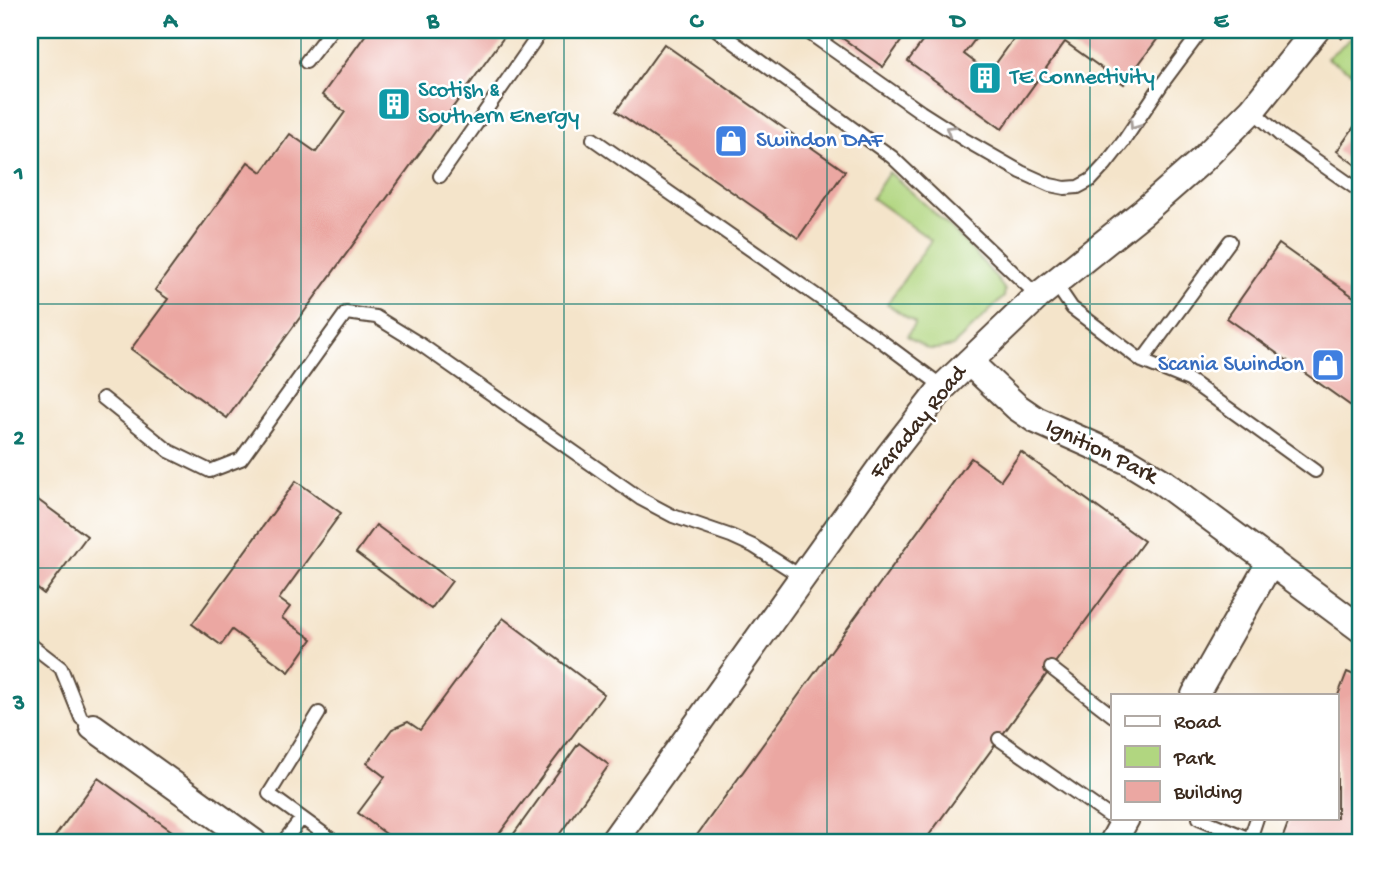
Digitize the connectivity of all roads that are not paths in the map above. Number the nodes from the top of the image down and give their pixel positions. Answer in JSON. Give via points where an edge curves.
{"nodes":[{"id":1,"x":331,"y":30,"type":"edge"},
{"id":2,"x":542,"y":30,"type":"edge"},
{"id":3,"x":717,"y":30,"type":"edge"},
{"id":4,"x":805,"y":30,"type":"edge"},
{"id":5,"x":1202,"y":30,"type":"edge"},
{"id":6,"x":1316,"y":30,"type":"edge"},
{"id":7,"x":306,"y":62,"type":"dead end"},
{"id":8,"x":1252,"y":110,"type":"junction"},
{"id":9,"x":593,"y":139,"type":"dead end"},
{"id":10,"x":440,"y":176,"type":"dead end"},
{"id":11,"x":1361,"y":192,"type":"edge"},
{"id":12,"x":1230,"y":241,"type":"dead end"},
{"id":13,"x":1046,"y":290,"type":"junction"},
{"id":14,"x":1142,"y":361,"type":"junction"},
{"id":15,"x":969,"y":362,"type":"junction"},
{"id":16,"x":943,"y":387,"type":"junction"},
{"id":17,"x":103,"y":398,"type":"dead end"},
{"id":18,"x":1315,"y":471,"type":"dead end"},
{"id":19,"x":1271,"y":561,"type":"junction"},
{"id":20,"x":802,"y":577,"type":"junction"},
{"id":21,"x":1361,"y":629,"type":"edge"},
{"id":22,"x":30,"y":644,"type":"edge"},
{"id":23,"x":1051,"y":668,"type":"dead end"},
{"id":24,"x":1196,"y":694,"type":"edge"},
{"id":25,"x":319,"y":713,"type":"dead end"},
{"id":26,"x":1111,"y":714,"type":"edge"},
{"id":27,"x":93,"y":727,"type":"joint"},
{"id":28,"x":999,"y":739,"type":"dead end"},
{"id":29,"x":302,"y":818,"type":"junction"},
{"id":30,"x":1203,"y":820,"type":"edge"},
{"id":31,"x":1256,"y":820,"type":"edge"},
{"id":32,"x":1120,"y":828,"type":"edge"},
{"id":33,"x":1250,"y":841,"type":"edge"},
{"id":34,"x":253,"y":842,"type":"edge"},
{"id":35,"x":283,"y":842,"type":"edge"},
{"id":36,"x":335,"y":842,"type":"edge"},
{"id":37,"x":613,"y":842,"type":"edge"}],
"edges":[{"from":1,"to":7,"type":"lane"},
{"from":2,"to":10,"type":"lane"},
{"from":3,"to":13,"type":"lane","via":[[892,157]]},
{"from":5,"to":4,"type":"lane","one_way":true,"via":[[1105,165],[1091,180],[1065,188],[1021,172],[965,140]]},
{"from":6,"to":8,"type":"street","name":"Faraday Road"},
{"from":8,"to":11,"type":"lane"},
{"from":8,"to":13,"type":"street","name":"Faraday Road","via":[[1143,212]]},
{"from":9,"to":16,"type":"lane"},
{"from":12,"to":14,"type":"lane"},
{"from":13,"to":14,"type":"lane"},
{"from":13,"to":15,"type":"street","name":"Faraday Road"},
{"from":14,"to":18,"type":"lane","via":[[1189,380]]},
{"from":15,"to":16,"type":"street","name":"Faraday Road"},
{"from":15,"to":19,"type":"street","name":"Ignition Park","via":[[1036,420],[1128,461]]},
{"from":16,"to":20,"type":"street","name":"Faraday Road"},
{"from":17,"to":20,"type":"lane","via":[[169,451],[210,471],[241,459],[346,313],[376,317],[641,499],[753,546]]},
{"from":19,"to":21,"type":"street","name":"Ignition Park"},
{"from":19,"to":24,"type":"street"},
{"from":20,"to":37,"type":"street","name":"Faraday Road"},
{"from":22,"to":27,"type":"lane","via":[[61,668],[81,718]]},
{"from":23,"to":26,"type":"lane"},
{"from":25,"to":29,"type":"lane","via":[[269,794]]},
{"from":27,"to":34,"type":"street"},
{"from":28,"to":32,"type":"lane"},
{"from":29,"to":35,"type":"lane"},
{"from":29,"to":36,"type":"lane"},
{"from":30,"to":33,"type":"lane"},
{"from":31,"to":33,"type":"lane"}]}
